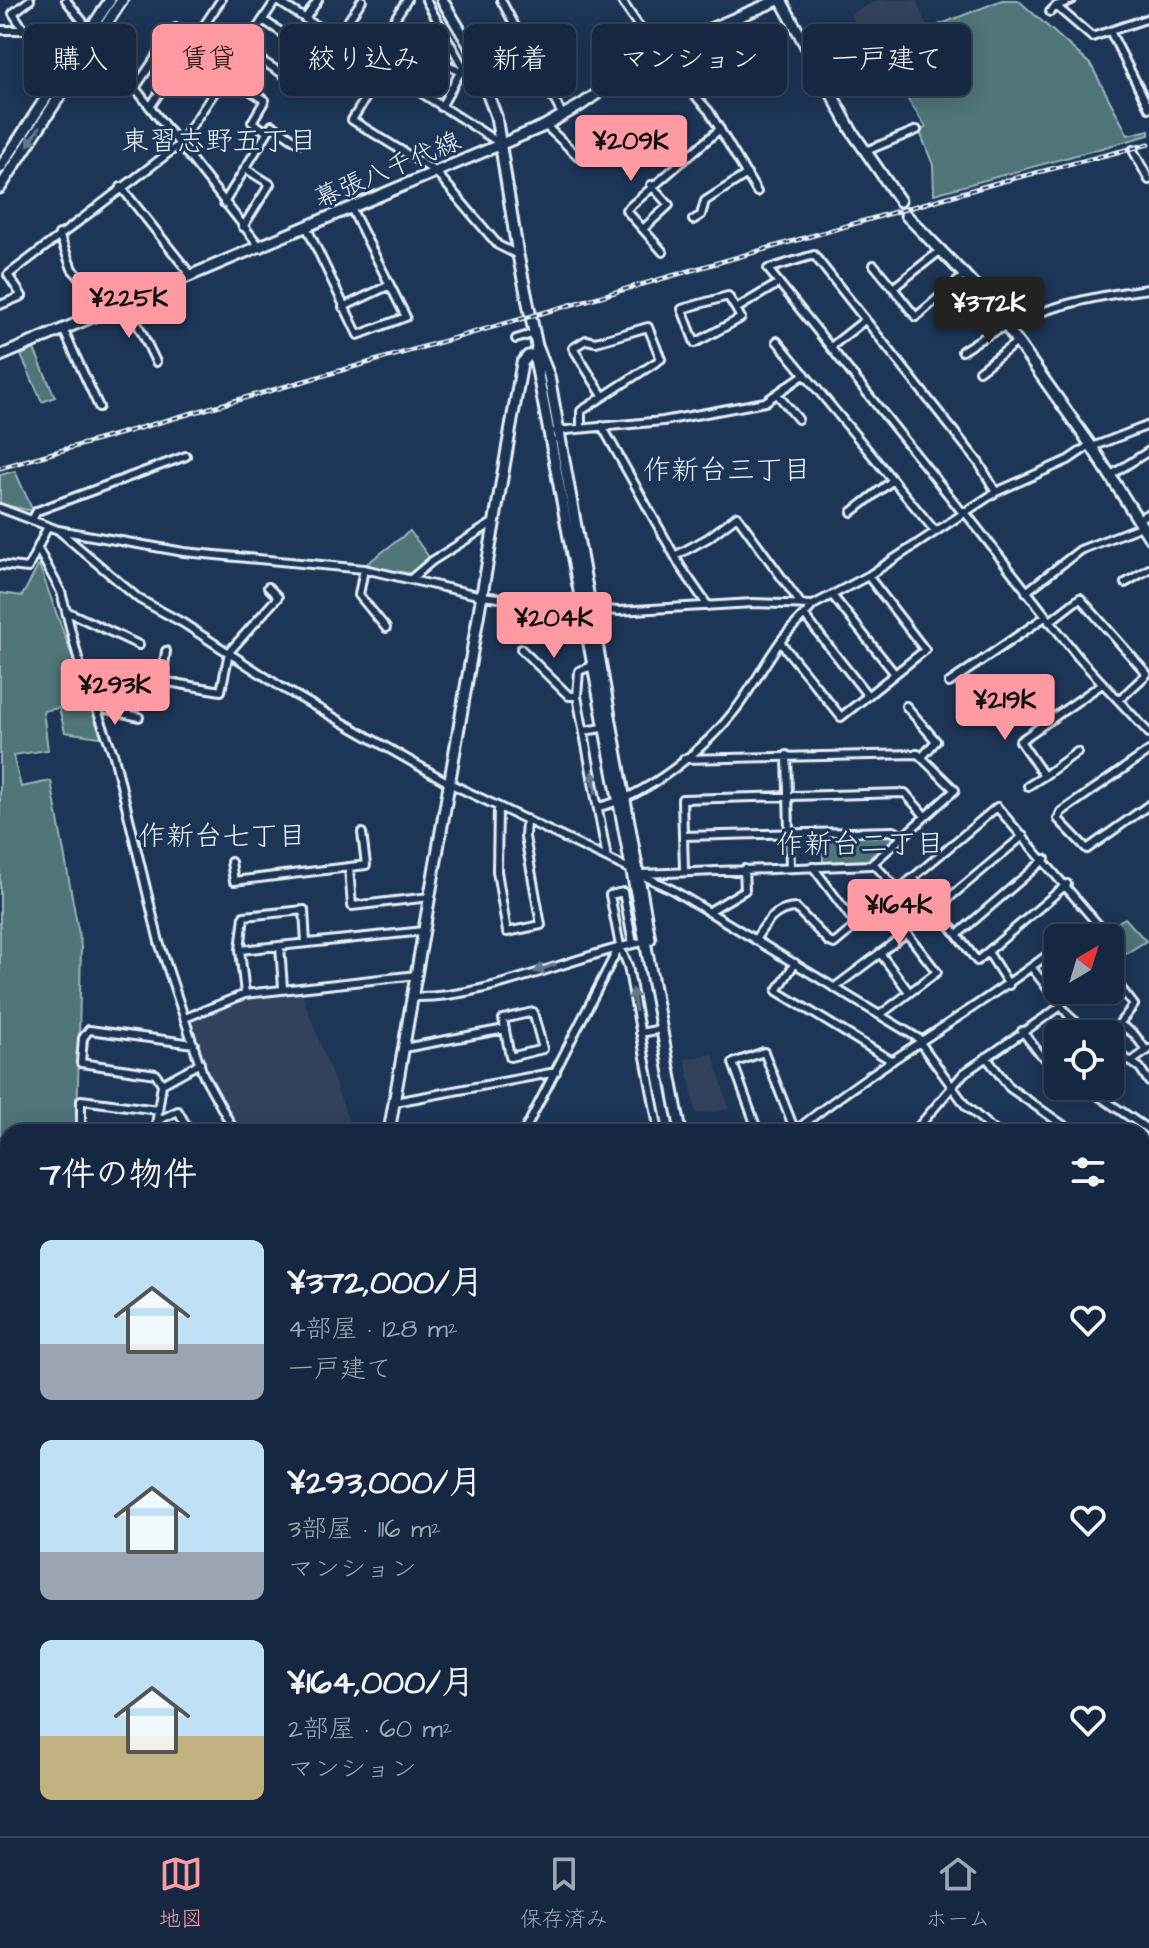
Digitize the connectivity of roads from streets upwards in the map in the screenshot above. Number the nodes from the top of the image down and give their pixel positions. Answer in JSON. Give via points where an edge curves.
{"nodes":[{"id":1,"x":30,"y":0,"type":"edge"},
{"id":2,"x":66,"y":0,"type":"edge"},
{"id":3,"x":110,"y":0,"type":"edge"},
{"id":4,"x":122,"y":0,"type":"edge"},
{"id":5,"x":221,"y":0,"type":"edge"},
{"id":6,"x":276,"y":0,"type":"edge"},
{"id":7,"x":318,"y":0,"type":"edge"},
{"id":8,"x":362,"y":0,"type":"edge"},
{"id":9,"x":407,"y":0,"type":"edge"},
{"id":10,"x":426,"y":0,"type":"edge"},
{"id":11,"x":442,"y":0,"type":"edge"},
{"id":12,"x":501,"y":0,"type":"edge"},
{"id":13,"x":621,"y":0,"type":"edge"},
{"id":14,"x":778,"y":0,"type":"edge"},
{"id":15,"x":1072,"y":0,"type":"edge"},
{"id":16,"x":1056,"y":6,"type":"junction"},
{"id":17,"x":1050,"y":12,"type":"dead end"},
{"id":18,"x":1149,"y":18,"type":"edge"},
{"id":19,"x":305,"y":19,"type":"junction"},
{"id":20,"x":263,"y":20,"type":"junction"},
{"id":21,"x":85,"y":24,"type":"edge"},
{"id":22,"x":99,"y":24,"type":"edge"},
{"id":23,"x":103,"y":24,"type":"edge"},
{"id":24,"x":205,"y":24,"type":"edge"},
{"id":25,"x":260,"y":24,"type":"edge"},
{"id":26,"x":313,"y":24,"type":"edge"},
{"id":27,"x":346,"y":24,"type":"edge"},
{"id":28,"x":391,"y":24,"type":"edge"},
{"id":29,"x":637,"y":24,"type":"edge"},
{"id":30,"x":722,"y":24,"type":"edge"},
{"id":31,"x":0,"y":30,"type":"edge"},
{"id":32,"x":24,"y":30,"type":"joint"},
{"id":33,"x":1110,"y":31,"type":"junction"},
{"id":34,"x":264,"y":62,"type":"edge"},
{"id":35,"x":152,"y":63,"type":"edge"},
{"id":36,"x":448,"y":65,"type":"edge"},
{"id":37,"x":461,"y":73,"type":"junction"},
{"id":38,"x":136,"y":87,"type":"edge"},
{"id":39,"x":136,"y":89,"type":"edge"},
{"id":40,"x":51,"y":96,"type":"edge"},
{"id":41,"x":57,"y":96,"type":"edge"},
{"id":42,"x":157,"y":96,"type":"edge"},
{"id":43,"x":212,"y":96,"type":"edge"},
{"id":44,"x":259,"y":96,"type":"edge"},
{"id":45,"x":367,"y":96,"type":"edge"},
{"id":46,"x":424,"y":96,"type":"edge"},
{"id":47,"x":592,"y":96,"type":"edge"},
{"id":48,"x":696,"y":96,"type":"edge"},
{"id":49,"x":150,"y":107,"type":"junction"},
{"id":50,"x":441,"y":107,"type":"junction"},
{"id":51,"x":1149,"y":108,"type":"edge"},
{"id":52,"x":563,"y":116,"type":"junction"},
{"id":53,"x":545,"y":125,"type":"junction"},
{"id":54,"x":720,"y":129,"type":"junction"},
{"id":55,"x":917,"y":130,"type":"dead end"},
{"id":56,"x":267,"y":132,"type":"junction"},
{"id":57,"x":299,"y":143,"type":"dead end"},
{"id":58,"x":501,"y":144,"type":"junction"},
{"id":59,"x":179,"y":145,"type":"junction"},
{"id":60,"x":1133,"y":150,"type":"dead end"},
{"id":61,"x":866,"y":151,"type":"junction"},
{"id":62,"x":586,"y":157,"type":"dead end"},
{"id":63,"x":0,"y":168,"type":"edge"},
{"id":64,"x":246,"y":169,"type":"junction"},
{"id":65,"x":436,"y":172,"type":"junction"},
{"id":66,"x":747,"y":174,"type":"junction"},
{"id":67,"x":1149,"y":180,"type":"edge"},
{"id":68,"x":651,"y":185,"type":"junction"},
{"id":69,"x":121,"y":187,"type":"junction"},
{"id":70,"x":0,"y":188,"type":"edge"},
{"id":71,"x":757,"y":192,"type":"dead end"},
{"id":72,"x":900,"y":201,"type":"dead end"},
{"id":73,"x":224,"y":203,"type":"junction"},
{"id":74,"x":351,"y":208,"type":"junction"},
{"id":75,"x":906,"y":215,"type":"dead end"},
{"id":76,"x":693,"y":220,"type":"dead end"},
{"id":77,"x":243,"y":227,"type":"junction"},
{"id":78,"x":307,"y":228,"type":"junction"},
{"id":79,"x":643,"y":229,"type":"junction"},
{"id":80,"x":59,"y":234,"type":"junction"},
{"id":81,"x":261,"y":248,"type":"junction"},
{"id":82,"x":941,"y":250,"type":"junction"},
{"id":83,"x":663,"y":252,"type":"dead end"},
{"id":84,"x":518,"y":255,"type":"junction"},
{"id":85,"x":874,"y":265,"type":"dead end"},
{"id":86,"x":966,"y":274,"type":"junction"},
{"id":87,"x":193,"y":277,"type":"junction"},
{"id":88,"x":779,"y":283,"type":"junction"},
{"id":89,"x":390,"y":285,"type":"junction"},
{"id":90,"x":893,"y":288,"type":"junction"},
{"id":91,"x":1149,"y":289,"type":"edge"},
{"id":92,"x":128,"y":304,"type":"junction"},
{"id":93,"x":0,"y":305,"type":"edge"},
{"id":94,"x":343,"y":307,"type":"junction"},
{"id":95,"x":736,"y":309,"type":"junction"},
{"id":96,"x":112,"y":311,"type":"junction"},
{"id":97,"x":865,"y":320,"type":"junction"},
{"id":98,"x":1005,"y":325,"type":"junction"},
{"id":99,"x":64,"y":331,"type":"junction"},
{"id":100,"x":535,"y":333,"type":"junction"},
{"id":101,"x":516,"y":339,"type":"dead end"},
{"id":102,"x":777,"y":341,"type":"dead end"},
{"id":103,"x":1017,"y":342,"type":"junction"},
{"id":104,"x":832,"y":346,"type":"junction"},
{"id":105,"x":537,"y":350,"type":"junction"},
{"id":106,"x":962,"y":351,"type":"dead end"},
{"id":107,"x":0,"y":356,"type":"edge"},
{"id":108,"x":156,"y":362,"type":"dead end"},
{"id":109,"x":979,"y":371,"type":"dead end"},
{"id":110,"x":805,"y":374,"type":"junction"},
{"id":111,"x":777,"y":394,"type":"junction"},
{"id":112,"x":603,"y":396,"type":"junction"},
{"id":113,"x":99,"y":407,"type":"dead end"},
{"id":114,"x":798,"y":419,"type":"dead end"},
{"id":115,"x":1149,"y":425,"type":"edge"},
{"id":116,"x":602,"y":426,"type":"junction"},
{"id":117,"x":581,"y":428,"type":"junction"},
{"id":118,"x":554,"y":432,"type":"junction"},
{"id":119,"x":1091,"y":446,"type":"junction"},
{"id":120,"x":1149,"y":451,"type":"edge"},
{"id":121,"x":186,"y":456,"type":"dead end"},
{"id":122,"x":1111,"y":475,"type":"junction"},
{"id":123,"x":893,"y":480,"type":"junction"},
{"id":124,"x":996,"y":492,"type":"junction"},
{"id":125,"x":0,"y":508,"type":"edge"},
{"id":126,"x":852,"y":512,"type":"dead end"},
{"id":127,"x":963,"y":512,"type":"junction"},
{"id":128,"x":1149,"y":513,"type":"edge"},
{"id":129,"x":33,"y":518,"type":"junction"},
{"id":130,"x":494,"y":522,"type":"junction"},
{"id":131,"x":1140,"y":522,"type":"junction"},
{"id":132,"x":48,"y":526,"type":"junction"},
{"id":133,"x":58,"y":530,"type":"junction"},
{"id":134,"x":935,"y":531,"type":"junction"},
{"id":135,"x":1149,"y":537,"type":"edge"},
{"id":136,"x":38,"y":549,"type":"junction"},
{"id":137,"x":675,"y":556,"type":"junction"},
{"id":138,"x":0,"y":565,"type":"edge"},
{"id":139,"x":364,"y":569,"type":"junction"},
{"id":140,"x":1149,"y":569,"type":"edge"},
{"id":141,"x":868,"y":576,"type":"junction"},
{"id":142,"x":412,"y":578,"type":"junction"},
{"id":143,"x":1125,"y":583,"type":"dead end"},
{"id":144,"x":268,"y":587,"type":"dead end"},
{"id":145,"x":1026,"y":592,"type":"junction"},
{"id":146,"x":832,"y":595,"type":"junction"},
{"id":147,"x":482,"y":596,"type":"junction"},
{"id":148,"x":801,"y":604,"type":"junction"},
{"id":149,"x":813,"y":605,"type":"junction"},
{"id":150,"x":708,"y":606,"type":"junction"},
{"id":151,"x":586,"y":608,"type":"junction"},
{"id":152,"x":66,"y":611,"type":"junction"},
{"id":153,"x":804,"y":615,"type":"junction"},
{"id":154,"x":1047,"y":620,"type":"junction"},
{"id":155,"x":386,"y":628,"type":"dead end"},
{"id":156,"x":780,"y":642,"type":"junction"},
{"id":157,"x":139,"y":645,"type":"dead end"},
{"id":158,"x":521,"y":649,"type":"dead end"},
{"id":159,"x":166,"y":651,"type":"dead end"},
{"id":160,"x":229,"y":652,"type":"junction"},
{"id":161,"x":592,"y":666,"type":"junction"},
{"id":162,"x":895,"y":674,"type":"junction"},
{"id":163,"x":949,"y":683,"type":"dead end"},
{"id":164,"x":1102,"y":684,"type":"junction"},
{"id":165,"x":577,"y":696,"type":"junction"},
{"id":166,"x":868,"y":696,"type":"junction"},
{"id":167,"x":1119,"y":700,"type":"junction"},
{"id":168,"x":906,"y":706,"type":"dead end"},
{"id":169,"x":97,"y":707,"type":"junction"},
{"id":170,"x":139,"y":717,"type":"dead end"},
{"id":171,"x":609,"y":727,"type":"junction"},
{"id":172,"x":584,"y":731,"type":"junction"},
{"id":173,"x":1149,"y":733,"type":"edge"},
{"id":174,"x":1149,"y":751,"type":"edge"},
{"id":175,"x":1077,"y":752,"type":"dead end"},
{"id":176,"x":787,"y":755,"type":"junction"},
{"id":177,"x":923,"y":756,"type":"junction"},
{"id":178,"x":684,"y":759,"type":"junction"},
{"id":179,"x":1044,"y":776,"type":"junction"},
{"id":180,"x":449,"y":783,"type":"junction"},
{"id":181,"x":1028,"y":786,"type":"dead end"},
{"id":182,"x":789,"y":797,"type":"junction"},
{"id":183,"x":622,"y":800,"type":"junction"},
{"id":184,"x":1149,"y":805,"type":"edge"},
{"id":185,"x":498,"y":807,"type":"junction"},
{"id":186,"x":598,"y":807,"type":"junction"},
{"id":187,"x":925,"y":816,"type":"junction"},
{"id":188,"x":526,"y":819,"type":"junction"},
{"id":189,"x":362,"y":833,"type":"dead end"},
{"id":190,"x":789,"y":833,"type":"junction"},
{"id":191,"x":683,"y":836,"type":"junction"},
{"id":192,"x":903,"y":836,"type":"junction"},
{"id":193,"x":1023,"y":836,"type":"junction"},
{"id":194,"x":607,"y":858,"type":"junction"},
{"id":195,"x":1045,"y":859,"type":"junction"},
{"id":196,"x":231,"y":862,"type":"dead end"},
{"id":197,"x":873,"y":863,"type":"junction"},
{"id":198,"x":813,"y":867,"type":"junction"},
{"id":199,"x":349,"y":868,"type":"junction"},
{"id":200,"x":790,"y":868,"type":"junction"},
{"id":201,"x":631,"y":869,"type":"junction"},
{"id":202,"x":744,"y":869,"type":"junction"},
{"id":203,"x":684,"y":870,"type":"junction"},
{"id":204,"x":641,"y":874,"type":"junction"},
{"id":205,"x":915,"y":880,"type":"junction"},
{"id":206,"x":1067,"y":884,"type":"junction"},
{"id":207,"x":900,"y":892,"type":"junction"},
{"id":208,"x":430,"y":897,"type":"junction"},
{"id":209,"x":885,"y":905,"type":"junction"},
{"id":210,"x":937,"y":908,"type":"junction"},
{"id":211,"x":708,"y":912,"type":"junction"},
{"id":212,"x":1098,"y":924,"type":"edge"},
{"id":213,"x":857,"y":926,"type":"junction"},
{"id":214,"x":424,"y":931,"type":"junction"},
{"id":215,"x":907,"y":933,"type":"junction"},
{"id":216,"x":957,"y":935,"type":"junction"},
{"id":217,"x":648,"y":940,"type":"junction"},
{"id":218,"x":755,"y":940,"type":"junction"},
{"id":219,"x":306,"y":943,"type":"junction"},
{"id":220,"x":633,"y":944,"type":"junction"},
{"id":221,"x":280,"y":946,"type":"junction"},
{"id":222,"x":620,"y":946,"type":"junction"},
{"id":223,"x":240,"y":950,"type":"junction"},
{"id":224,"x":988,"y":952,"type":"junction"},
{"id":225,"x":880,"y":953,"type":"junction"},
{"id":226,"x":1044,"y":958,"type":"edge"},
{"id":227,"x":795,"y":963,"type":"junction"},
{"id":228,"x":1032,"y":968,"type":"junction"},
{"id":229,"x":417,"y":975,"type":"junction"},
{"id":230,"x":1009,"y":985,"type":"junction"},
{"id":231,"x":835,"y":987,"type":"junction"},
{"id":232,"x":283,"y":988,"type":"junction"},
{"id":233,"x":909,"y":992,"type":"junction"},
{"id":234,"x":1124,"y":992,"type":"edge"},
{"id":235,"x":245,"y":994,"type":"junction"},
{"id":236,"x":413,"y":997,"type":"junction"},
{"id":237,"x":1061,"y":1006,"type":"junction"},
{"id":238,"x":881,"y":1014,"type":"junction"},
{"id":239,"x":185,"y":1018,"type":"junction"},
{"id":240,"x":1076,"y":1020,"type":"edge"},
{"id":241,"x":505,"y":1029,"type":"junction"},
{"id":242,"x":662,"y":1029,"type":"junction"},
{"id":243,"x":1022,"y":1031,"type":"junction"},
{"id":244,"x":640,"y":1033,"type":"junction"},
{"id":245,"x":920,"y":1041,"type":"junction"},
{"id":246,"x":194,"y":1044,"type":"junction"},
{"id":247,"x":404,"y":1048,"type":"junction"},
{"id":248,"x":1148,"y":1050,"type":"edge"},
{"id":249,"x":986,"y":1057,"type":"junction"},
{"id":250,"x":1044,"y":1057,"type":"edge"},
{"id":251,"x":1124,"y":1057,"type":"edge"},
{"id":252,"x":892,"y":1061,"type":"junction"},
{"id":253,"x":1131,"y":1062,"type":"junction"},
{"id":254,"x":200,"y":1063,"type":"junction"},
{"id":255,"x":556,"y":1072,"type":"junction"},
{"id":256,"x":1149,"y":1082,"type":"edge"},
{"id":257,"x":162,"y":1084,"type":"junction"},
{"id":258,"x":952,"y":1086,"type":"junction"},
{"id":259,"x":1105,"y":1100,"type":"edge"},
{"id":260,"x":395,"y":1102,"type":"junction"},
{"id":261,"x":158,"y":1110,"type":"junction"},
{"id":262,"x":157,"y":1121,"type":"junction"},
{"id":263,"x":922,"y":1123,"type":"edge"},
{"id":264,"x":81,"y":1124,"type":"edge"},
{"id":265,"x":156,"y":1124,"type":"edge"},
{"id":266,"x":185,"y":1124,"type":"edge"},
{"id":267,"x":231,"y":1124,"type":"edge"},
{"id":268,"x":391,"y":1124,"type":"edge"},
{"id":269,"x":528,"y":1124,"type":"edge"},
{"id":270,"x":657,"y":1124,"type":"edge"},
{"id":271,"x":680,"y":1124,"type":"edge"},
{"id":272,"x":755,"y":1124,"type":"edge"},
{"id":273,"x":792,"y":1124,"type":"edge"},
{"id":274,"x":804,"y":1124,"type":"edge"},
{"id":275,"x":984,"y":1124,"type":"edge"},
{"id":276,"x":1062,"y":1124,"type":"edge"},
{"id":277,"x":1140,"y":1124,"type":"edge"}],
"edges":[{"from":1,"to":32,"type":"street","via":[[13,13]]},
{"from":2,"to":21,"type":"street"},
{"from":3,"to":22,"type":"street"},
{"from":4,"to":23,"type":"street"},
{"from":5,"to":24,"type":"street"},
{"from":6,"to":19,"type":"street"},
{"from":6,"to":20,"type":"street"},
{"from":7,"to":19,"type":"street"},
{"from":8,"to":27,"type":"street"},
{"from":9,"to":28,"type":"street"},
{"from":10,"to":37,"type":"street","via":[[463,67]]},
{"from":11,"to":58,"type":"street","via":[[484,76]]},
{"from":12,"to":52,"type":"street"},
{"from":13,"to":29,"type":"street"},
{"from":14,"to":30,"type":"street","name":"幕張八千代線"},
{"from":14,"to":61,"type":"street"},
{"from":15,"to":16,"type":"street"},
{"from":16,"to":17,"type":"street"},
{"from":16,"to":33,"type":"street","via":[[1092,37]]},
{"from":18,"to":33,"type":"street"},
{"from":19,"to":26,"type":"street"},
{"from":20,"to":25,"type":"street"},
{"from":20,"to":34,"type":"street","via":[[302,46],[283,74]]},
{"from":31,"to":32,"type":"street"},
{"from":33,"to":51,"type":"street"},
{"from":35,"to":38,"type":"street"},
{"from":36,"to":37,"type":"street"},
{"from":37,"to":50,"type":"street"},
{"from":39,"to":49,"type":"street"},
{"from":40,"to":63,"type":"street"},
{"from":41,"to":70,"type":"street","one_way":true},
{"from":42,"to":49,"type":"street"},
{"from":43,"to":59,"type":"street"},
{"from":44,"to":56,"type":"street","via":[[265,100],[252,122]]},
{"from":45,"to":65,"type":"street","via":[[352,120]]},
{"from":46,"to":50,"type":"street"},
{"from":47,"to":52,"type":"street","name":"幕張八千代線"},
{"from":48,"to":54,"type":"street"},
{"from":49,"to":59,"type":"street"},
{"from":50,"to":58,"type":"street"},
{"from":52,"to":53,"type":"street","name":"幕張八千代線"},
{"from":53,"to":58,"type":"street","name":"幕張八千代線"},
{"from":53,"to":62,"type":"street","via":[[580,158]]},
{"from":54,"to":66,"type":"street"},
{"from":54,"to":68,"type":"street"},
{"from":55,"to":61,"type":"street"},
{"from":56,"to":57,"type":"street","via":[[272,125]]},
{"from":56,"to":64,"type":"street"},
{"from":58,"to":65,"type":"street","name":"幕張八千代線"},
{"from":58,"to":84,"type":"street"},
{"from":59,"to":69,"type":"street"},
{"from":59,"to":73,"type":"street"},
{"from":60,"to":67,"type":"street"},
{"from":61,"to":72,"type":"street"},
{"from":64,"to":73,"type":"street"},
{"from":64,"to":77,"type":"street","via":[[270,184]]},
{"from":65,"to":74,"type":"street","name":"幕張八千代線"},
{"from":65,"to":84,"type":"street","via":[[498,245]]},
{"from":66,"to":71,"type":"street"},
{"from":66,"to":76,"type":"street","via":[[705,201],[701,215]]},
{"from":68,"to":79,"type":"street","via":[[626,210]]},
{"from":68,"to":79,"type":"street","via":[[669,205]]},
{"from":69,"to":80,"type":"street"},
{"from":69,"to":87,"type":"street"},
{"from":73,"to":77,"type":"street"},
{"from":74,"to":78,"type":"street","name":"幕張八千代線"},
{"from":74,"to":89,"type":"street"},
{"from":75,"to":82,"type":"street"},
{"from":77,"to":81,"type":"street"},
{"from":78,"to":81,"type":"street","name":"幕張八千代線"},
{"from":78,"to":94,"type":"street"},
{"from":79,"to":83,"type":"street"},
{"from":80,"to":93,"type":"street","via":[[8,275],[22,296]]},
{"from":80,"to":96,"type":"street","via":[[72,269]]},
{"from":81,"to":87,"type":"street","name":"幕張八千代線"},
{"from":82,"to":86,"type":"street"},
{"from":82,"to":90,"type":"street"},
{"from":84,"to":100,"type":"street"},
{"from":85,"to":90,"type":"street"},
{"from":86,"to":90,"type":"street","via":[[916,317]]},
{"from":86,"to":98,"type":"street"},
{"from":87,"to":92,"type":"street","name":"幕張八千代線"},
{"from":88,"to":95,"type":"street"},
{"from":88,"to":97,"type":"street","via":[[768,269],[814,255]]},
{"from":88,"to":104,"type":"street"},
{"from":89,"to":94,"type":"street"},
{"from":89,"to":94,"type":"street","via":[[406,317],[398,321],[358,335]]},
{"from":91,"to":98,"type":"street","via":[[1065,305]]},
{"from":92,"to":96,"type":"street","name":"幕張八千代線"},
{"from":92,"to":108,"type":"street"},
{"from":95,"to":95,"type":"street","via":[[728,296],[682,309],[695,343],[741,318]]},
{"from":96,"to":99,"type":"street","name":"幕張八千代線"},
{"from":97,"to":104,"type":"street"},
{"from":97,"to":124,"type":"street","via":[[979,463]]},
{"from":98,"to":103,"type":"street"},
{"from":98,"to":106,"type":"street"},
{"from":99,"to":107,"type":"street","name":"幕張八千代線"},
{"from":99,"to":113,"type":"street"},
{"from":100,"to":101,"type":"street"},
{"from":100,"to":105,"type":"street"},
{"from":102,"to":110,"type":"street"},
{"from":103,"to":109,"type":"street"},
{"from":103,"to":119,"type":"street"},
{"from":104,"to":127,"type":"street"},
{"from":105,"to":118,"type":"street"},
{"from":105,"to":130,"type":"street","via":[[522,363]]},
{"from":110,"to":111,"type":"street"},
{"from":110,"to":123,"type":"street"},
{"from":111,"to":114,"type":"street"},
{"from":111,"to":116,"type":"street","via":[[765,402],[678,419]]},
{"from":112,"to":112,"type":"street","via":[[661,359],[648,327],[596,342],[586,340],[573,348]]},
{"from":112,"to":117,"type":"street","via":[[581,411]]},
{"from":115,"to":119,"type":"street"},
{"from":116,"to":117,"type":"street"},
{"from":116,"to":137,"type":"street"},
{"from":117,"to":118,"type":"street"},
{"from":118,"to":151,"type":"street"},
{"from":119,"to":122,"type":"street"},
{"from":119,"to":124,"type":"street"},
{"from":120,"to":122,"type":"street"},
{"from":121,"to":129,"type":"street","via":[[37,511]]},
{"from":122,"to":131,"type":"street"},
{"from":123,"to":126,"type":"street"},
{"from":123,"to":134,"type":"street"},
{"from":124,"to":127,"type":"street"},
{"from":125,"to":129,"type":"street"},
{"from":127,"to":134,"type":"street"},
{"from":127,"to":145,"type":"street"},
{"from":128,"to":131,"type":"street"},
{"from":129,"to":132,"type":"street"},
{"from":130,"to":142,"type":"street"},
{"from":130,"to":147,"type":"street"},
{"from":131,"to":135,"type":"street"},
{"from":131,"to":145,"type":"street","via":[[1080,550]]},
{"from":132,"to":133,"type":"street"},
{"from":132,"to":136,"type":"street"},
{"from":133,"to":139,"type":"street","via":[[184,552]]},
{"from":133,"to":160,"type":"street","via":[[139,599]]},
{"from":134,"to":141,"type":"street"},
{"from":136,"to":138,"type":"street","via":[[28,568]]},
{"from":136,"to":152,"type":"street"},
{"from":137,"to":148,"type":"street","via":[[737,516]]},
{"from":137,"to":150,"type":"street"},
{"from":139,"to":142,"type":"street"},
{"from":139,"to":155,"type":"street","via":[[359,595]]},
{"from":140,"to":143,"type":"street"},
{"from":141,"to":146,"type":"street"},
{"from":141,"to":162,"type":"street","via":[[925,650]]},
{"from":142,"to":147,"type":"street"},
{"from":144,"to":160,"type":"street","via":[[278,597]]},
{"from":145,"to":154,"type":"street"},
{"from":146,"to":149,"type":"street"},
{"from":146,"to":162,"type":"street"},
{"from":147,"to":151,"type":"street"},
{"from":147,"to":180,"type":"street"},
{"from":148,"to":149,"type":"street"},
{"from":148,"to":150,"type":"street"},
{"from":149,"to":153,"type":"street"},
{"from":150,"to":151,"type":"street"},
{"from":151,"to":161,"type":"street"},
{"from":151,"to":171,"type":"street"},
{"from":152,"to":157,"type":"street"},
{"from":152,"to":169,"type":"street"},
{"from":153,"to":156,"type":"street"},
{"from":153,"to":166,"type":"street"},
{"from":154,"to":163,"type":"street"},
{"from":154,"to":164,"type":"street"},
{"from":154,"to":167,"type":"street","via":[[1080,598],[1147,674]]},
{"from":156,"to":166,"type":"street","via":[[841,717]]},
{"from":156,"to":178,"type":"street","via":[[736,709]]},
{"from":158,"to":165,"type":"street","via":[[569,696]]},
{"from":159,"to":160,"type":"street","via":[[162,681],[221,691]]},
{"from":160,"to":180,"type":"street"},
{"from":161,"to":165,"type":"street","via":[[579,671]]},
{"from":161,"to":171,"type":"street"},
{"from":162,"to":166,"type":"street"},
{"from":164,"to":167,"type":"street"},
{"from":164,"to":179,"type":"street","via":[[1020,741]]},
{"from":165,"to":172,"type":"street"},
{"from":167,"to":173,"type":"street"},
{"from":168,"to":177,"type":"street","via":[[936,741]]},
{"from":169,"to":170,"type":"street"},
{"from":169,"to":239,"type":"street","via":[[159,942]]},
{"from":171,"to":172,"type":"street"},
{"from":171,"to":183,"type":"street"},
{"from":186,"to":172,"type":"street","one_way":true},
{"from":174,"to":184,"type":"street","via":[[1058,819],[1087,849]]},
{"from":175,"to":179,"type":"street"},
{"from":176,"to":177,"type":"street"},
{"from":176,"to":178,"type":"street"},
{"from":176,"to":182,"type":"street"},
{"from":177,"to":187,"type":"street","via":[[955,790]]},
{"from":178,"to":183,"type":"street"},
{"from":179,"to":181,"type":"street"},
{"from":180,"to":185,"type":"street"},
{"from":180,"to":208,"type":"street"},
{"from":182,"to":187,"type":"street","via":[[905,793]]},
{"from":182,"to":190,"type":"street"},
{"from":182,"to":191,"type":"street","via":[[682,799]]},
{"from":183,"to":186,"type":"street"},
{"from":183,"to":201,"type":"street"},
{"from":183,"to":204,"type":"street"},
{"from":185,"to":188,"type":"street"},
{"from":185,"to":188,"type":"street","via":[[497,871],[507,932],[541,925]]},
{"from":186,"to":194,"type":"street"},
{"from":187,"to":192,"type":"street"},
{"from":188,"to":194,"type":"street"},
{"from":189,"to":199,"type":"street","via":[[366,865]]},
{"from":190,"to":191,"type":"street"},
{"from":190,"to":192,"type":"street","via":[[894,831]]},
{"from":190,"to":200,"type":"street"},
{"from":191,"to":203,"type":"street"},
{"from":192,"to":197,"type":"street"},
{"from":193,"to":195,"type":"street"},
{"from":193,"to":205,"type":"street","via":[[997,807]]},
{"from":193,"to":210,"type":"street"},
{"from":194,"to":201,"type":"street"},
{"from":195,"to":206,"type":"street"},
{"from":195,"to":216,"type":"street"},
{"from":196,"to":199,"type":"street","via":[[234,881]]},
{"from":197,"to":198,"type":"street"},
{"from":197,"to":207,"type":"street"},
{"from":198,"to":200,"type":"street"},
{"from":198,"to":213,"type":"street"},
{"from":199,"to":208,"type":"street","via":[[352,906]]},
{"from":200,"to":202,"type":"street"},
{"from":201,"to":204,"type":"street"},
{"from":201,"to":217,"type":"street"},
{"from":202,"to":203,"type":"street"},
{"from":202,"to":211,"type":"street","via":[[745,890]]},
{"from":203,"to":204,"type":"street"},
{"from":204,"to":211,"type":"street"},
{"from":204,"to":217,"type":"street"},
{"from":205,"to":207,"type":"street"},
{"from":205,"to":210,"type":"street"},
{"from":206,"to":212,"type":"street"},
{"from":206,"to":224,"type":"street"},
{"from":207,"to":209,"type":"street"},
{"from":208,"to":214,"type":"street"},
{"from":209,"to":213,"type":"street"},
{"from":209,"to":215,"type":"street"},
{"from":210,"to":216,"type":"street"},
{"from":211,"to":218,"type":"street"},
{"from":213,"to":218,"type":"street","via":[[834,944],[796,908],[787,908],[767,920]]},
{"from":214,"to":219,"type":"street"},
{"from":214,"to":229,"type":"street"},
{"from":215,"to":225,"type":"street"},
{"from":215,"to":233,"type":"street","via":[[937,972]]},
{"from":216,"to":224,"type":"street","via":[[977,961]]},
{"from":217,"to":220,"type":"street"},
{"from":217,"to":242,"type":"street"},
{"from":218,"to":227,"type":"street"},
{"from":219,"to":221,"type":"street"},
{"from":219,"to":223,"type":"street","via":[[304,910],[244,916]]},
{"from":220,"to":222,"type":"street"},
{"from":220,"to":222,"type":"street","via":[[623,892],[610,895]]},
{"from":221,"to":223,"type":"street"},
{"from":221,"to":232,"type":"street"},
{"from":222,"to":236,"type":"street","one_way":true,"via":[[483,989]]},
{"from":244,"to":222,"type":"street","one_way":true},
{"from":222,"to":255,"type":"street"},
{"from":223,"to":235,"type":"street"},
{"from":224,"to":230,"type":"street"},
{"from":225,"to":231,"type":"street"},
{"from":225,"to":233,"type":"street"},
{"from":226,"to":228,"type":"street"},
{"from":227,"to":231,"type":"street"},
{"from":227,"to":252,"type":"street","via":[[777,991]]},
{"from":228,"to":230,"type":"street"},
{"from":228,"to":237,"type":"street"},
{"from":229,"to":232,"type":"street"},
{"from":229,"to":236,"type":"street"},
{"from":230,"to":245,"type":"street"},
{"from":231,"to":238,"type":"street"},
{"from":232,"to":235,"type":"street"},
{"from":233,"to":238,"type":"street"},
{"from":234,"to":248,"type":"street","via":[[1134,1005],[1119,1024]]},
{"from":235,"to":239,"type":"street"},
{"from":236,"to":247,"type":"street"},
{"from":237,"to":240,"type":"street"},
{"from":237,"to":243,"type":"street"},
{"from":238,"to":245,"type":"street"},
{"from":239,"to":246,"type":"street"},
{"from":241,"to":241,"type":"street","via":[[503,1019],[533,1012],[543,1049],[510,1057]]},
{"from":241,"to":247,"type":"street"},
{"from":242,"to":244,"type":"street"},
{"from":242,"to":271,"type":"street"},
{"from":243,"to":249,"type":"street"},
{"from":243,"to":250,"type":"street"},
{"from":244,"to":270,"type":"street"},
{"from":245,"to":252,"type":"street"},
{"from":245,"to":258,"type":"street"},
{"from":246,"to":254,"type":"street"},
{"from":246,"to":257,"type":"street","via":[[89,1030],[83,1038],[81,1063],[156,1074]]},
{"from":247,"to":260,"type":"street"},
{"from":248,"to":253,"type":"street"},
{"from":249,"to":258,"type":"street"},
{"from":249,"to":276,"type":"street","via":[[1010,1088]]},
{"from":251,"to":253,"type":"street"},
{"from":252,"to":274,"type":"street"},
{"from":253,"to":256,"type":"street"},
{"from":254,"to":257,"type":"street"},
{"from":254,"to":267,"type":"street"},
{"from":255,"to":260,"type":"street"},
{"from":255,"to":269,"type":"street"},
{"from":257,"to":261,"type":"street"},
{"from":258,"to":263,"type":"street"},
{"from":258,"to":275,"type":"street"},
{"from":259,"to":277,"type":"street"},
{"from":260,"to":268,"type":"street"},
{"from":261,"to":262,"type":"street"},
{"from":261,"to":264,"type":"street","via":[[81,1100]]},
{"from":262,"to":265,"type":"street"},
{"from":262,"to":266,"type":"street","via":[[178,1111]]},
{"from":272,"to":273,"type":"street","via":[[733,1063],[764,1052]]}]}
